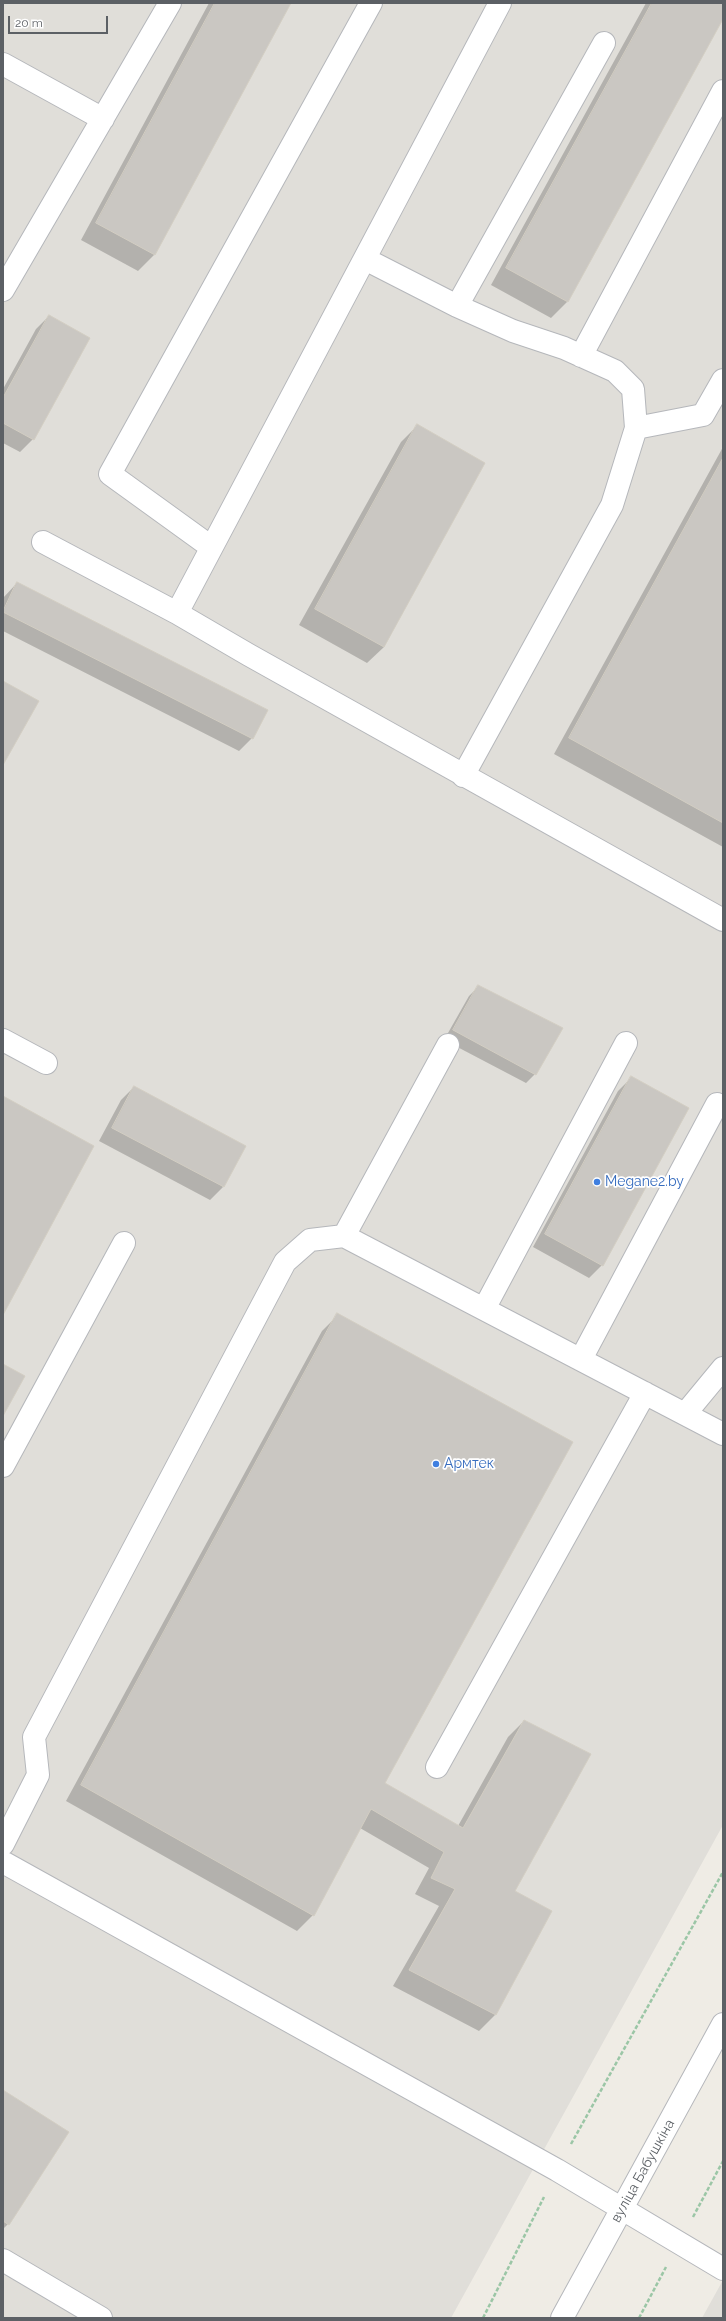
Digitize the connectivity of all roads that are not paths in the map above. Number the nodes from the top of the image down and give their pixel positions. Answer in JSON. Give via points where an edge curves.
{"nodes":[{"id":1,"x":170,"y":3,"type":"edge"},
{"id":2,"x":371,"y":3,"type":"edge"},
{"id":3,"x":500,"y":3,"type":"edge"},
{"id":4,"x":604,"y":43,"type":"dead end"},
{"id":5,"x":3,"y":64,"type":"edge"},
{"id":6,"x":723,"y":91,"type":"edge"},
{"id":7,"x":102,"y":119,"type":"junction"},
{"id":8,"x":365,"y":259,"type":"junction"},
{"id":9,"x":3,"y":290,"type":"edge"},
{"id":10,"x":457,"y":306,"type":"junction"},
{"id":11,"x":581,"y":356,"type":"junction"},
{"id":12,"x":723,"y":380,"type":"edge"},
{"id":13,"x":636,"y":428,"type":"junction"},
{"id":14,"x":43,"y":542,"type":"dead end"},
{"id":15,"x":211,"y":547,"type":"junction"},
{"id":16,"x":177,"y":613,"type":"junction"},
{"id":17,"x":463,"y":776,"type":"junction"},
{"id":18,"x":723,"y":920,"type":"edge"},
{"id":19,"x":3,"y":1040,"type":"edge"},
{"id":20,"x":626,"y":1043,"type":"dead end"},
{"id":21,"x":448,"y":1045,"type":"dead end"},
{"id":22,"x":46,"y":1063,"type":"dead end"},
{"id":23,"x":717,"y":1104,"type":"dead end"},
{"id":24,"x":344,"y":1236,"type":"junction"},
{"id":25,"x":124,"y":1243,"type":"dead end"},
{"id":26,"x":484,"y":1309,"type":"junction"},
{"id":27,"x":580,"y":1359,"type":"junction"},
{"id":28,"x":723,"y":1368,"type":"edge"},
{"id":29,"x":645,"y":1393,"type":"junction"},
{"id":30,"x":685,"y":1414,"type":"junction"},
{"id":31,"x":723,"y":1434,"type":"edge"},
{"id":32,"x":3,"y":1466,"type":"edge"},
{"id":33,"x":437,"y":1767,"type":"dead end"},
{"id":34,"x":3,"y":1844,"type":"edge"},
{"id":35,"x":3,"y":1862,"type":"edge"},
{"id":36,"x":723,"y":2024,"type":"edge"},
{"id":37,"x":622,"y":2209,"type":"junction"},
{"id":38,"x":3,"y":2260,"type":"edge"},
{"id":39,"x":723,"y":2269,"type":"edge"},
{"id":40,"x":101,"y":2318,"type":"edge"},
{"id":41,"x":562,"y":2318,"type":"edge"}],
"edges":[{"from":1,"to":7,"type":"street"},
{"from":2,"to":15,"type":"street","via":[[110,474]]},
{"from":3,"to":8,"type":"street"},
{"from":4,"to":10,"type":"street"},
{"from":5,"to":7,"type":"street"},
{"from":6,"to":11,"type":"street"},
{"from":7,"to":9,"type":"street"},
{"from":8,"to":10,"type":"street"},
{"from":8,"to":15,"type":"street"},
{"from":10,"to":11,"type":"street","via":[[513,331]]},
{"from":11,"to":13,"type":"street","via":[[615,372],[633,389]]},
{"from":12,"to":13,"type":"street","via":[[703,415]]},
{"from":13,"to":17,"type":"street","via":[[612,505]]},
{"from":14,"to":16,"type":"street"},
{"from":15,"to":16,"type":"street"},
{"from":16,"to":17,"type":"street"},
{"from":17,"to":18,"type":"street"},
{"from":19,"to":22,"type":"street"},
{"from":20,"to":26,"type":"street"},
{"from":21,"to":24,"type":"street"},
{"from":23,"to":27,"type":"street"},
{"from":24,"to":26,"type":"street"},
{"from":24,"to":34,"type":"street","via":[[310,1240],[285,1262],[34,1737],[38,1775]]},
{"from":25,"to":32,"type":"street"},
{"from":26,"to":27,"type":"street"},
{"from":27,"to":29,"type":"street"},
{"from":28,"to":30,"type":"street"},
{"from":29,"to":30,"type":"street"},
{"from":29,"to":33,"type":"street"},
{"from":30,"to":31,"type":"street"},
{"from":35,"to":37,"type":"street","via":[[557,2170]]},
{"from":36,"to":37,"type":"street","name":"вуліца Бабушкіна"},
{"from":37,"to":39,"type":"street"},
{"from":37,"to":41,"type":"street","name":"вуліца Бабушкіна"},
{"from":38,"to":40,"type":"street"}]}
